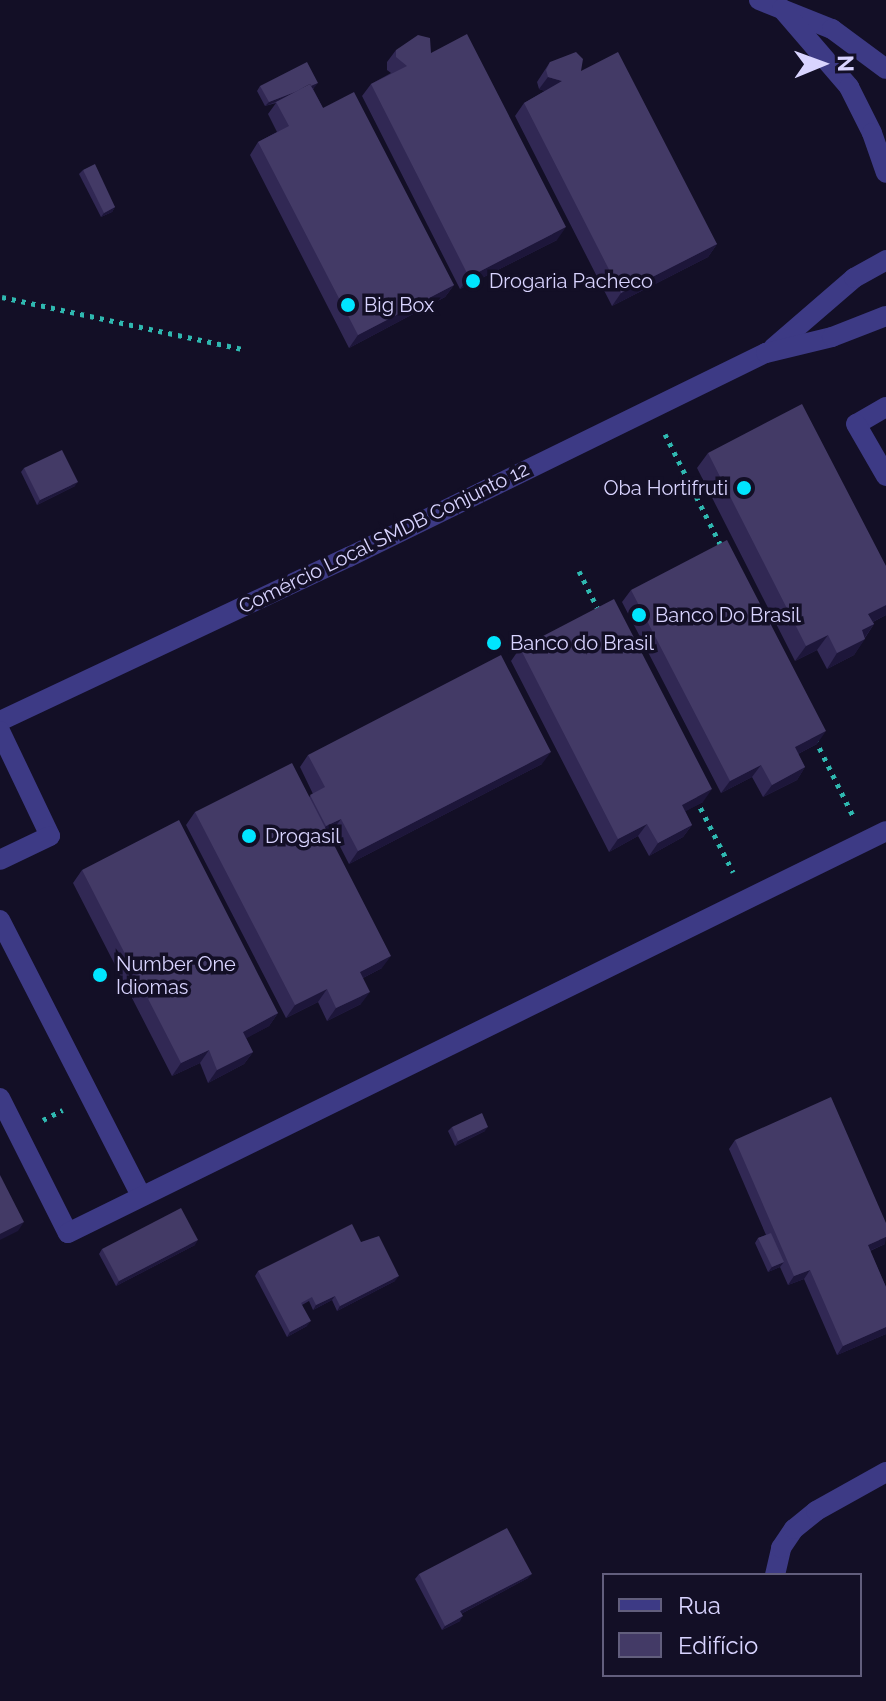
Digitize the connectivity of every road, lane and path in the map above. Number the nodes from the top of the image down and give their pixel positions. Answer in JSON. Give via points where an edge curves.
{"nodes":[{"id":1,"x":759,"y":0,"type":"edge"},
{"id":2,"x":782,"y":9,"type":"junction"},
{"id":3,"x":886,"y":69,"type":"edge"},
{"id":4,"x":886,"y":173,"type":"edge"},
{"id":5,"x":886,"y":260,"type":"edge"},
{"id":6,"x":2,"y":297,"type":"dead end"},
{"id":7,"x":886,"y":316,"type":"edge"},
{"id":8,"x":242,"y":349,"type":"dead end"},
{"id":9,"x":766,"y":353,"type":"junction"},
{"id":10,"x":886,"y":407,"type":"edge"},
{"id":11,"x":652,"y":408,"type":"junction"},
{"id":12,"x":886,"y":476,"type":"edge"},
{"id":13,"x":728,"y":561,"type":"edge"},
{"id":14,"x":579,"y":571,"type":"dead end"},
{"id":15,"x":607,"y":625,"type":"edge"},
{"id":16,"x":0,"y":721,"type":"edge"},
{"id":17,"x":811,"y":729,"type":"edge"},
{"id":18,"x":0,"y":731,"type":"edge"},
{"id":19,"x":691,"y":790,"type":"edge"},
{"id":20,"x":886,"y":831,"type":"edge"},
{"id":21,"x":866,"y":841,"type":"junction"},
{"id":22,"x":0,"y":860,"type":"edge"},
{"id":23,"x":747,"y":899,"type":"junction"},
{"id":24,"x":0,"y":920,"type":"edge"},
{"id":25,"x":92,"y":1095,"type":"junction"},
{"id":26,"x":0,"y":1098,"type":"edge"},
{"id":27,"x":18,"y":1132,"type":"junction"},
{"id":28,"x":141,"y":1196,"type":"junction"},
{"id":29,"x":886,"y":1472,"type":"edge"},
{"id":30,"x":775,"y":1573,"type":"edge"}],
"edges":[{"from":1,"to":2,"type":"street"},
{"from":2,"to":3,"type":"street","via":[[832,29]]},
{"from":2,"to":4,"type":"street","via":[[849,87]]},
{"from":5,"to":9,"type":"street","name":"Comércio Local SMDB Conjunto 12","via":[[854,278]]},
{"from":6,"to":8,"type":"path"},
{"from":7,"to":9,"type":"street","name":"Comércio Local SMDB Conjunto 12","via":[[832,337]]},
{"from":9,"to":11,"type":"street","name":"Comércio Local SMDB Conjunto 12"},
{"from":10,"to":12,"type":"street","via":[[856,424]]},
{"from":11,"to":13,"type":"path"},
{"from":11,"to":16,"type":"street","name":"Comércio Local SMDB Conjunto 12"},
{"from":14,"to":15,"type":"path"},
{"from":17,"to":21,"type":"path"},
{"from":18,"to":22,"type":"street","via":[[50,836]]},
{"from":19,"to":23,"type":"path"},
{"from":20,"to":21,"type":"street"},
{"from":21,"to":23,"type":"street"},
{"from":23,"to":28,"type":"street"},
{"from":24,"to":25,"type":"street"},
{"from":25,"to":27,"type":"path"},
{"from":25,"to":28,"type":"street"},
{"from":26,"to":27,"type":"street"},
{"from":27,"to":28,"type":"street","via":[[68,1233]]},
{"from":29,"to":30,"type":"street","via":[[794,1529],[781,1548]]}]}
